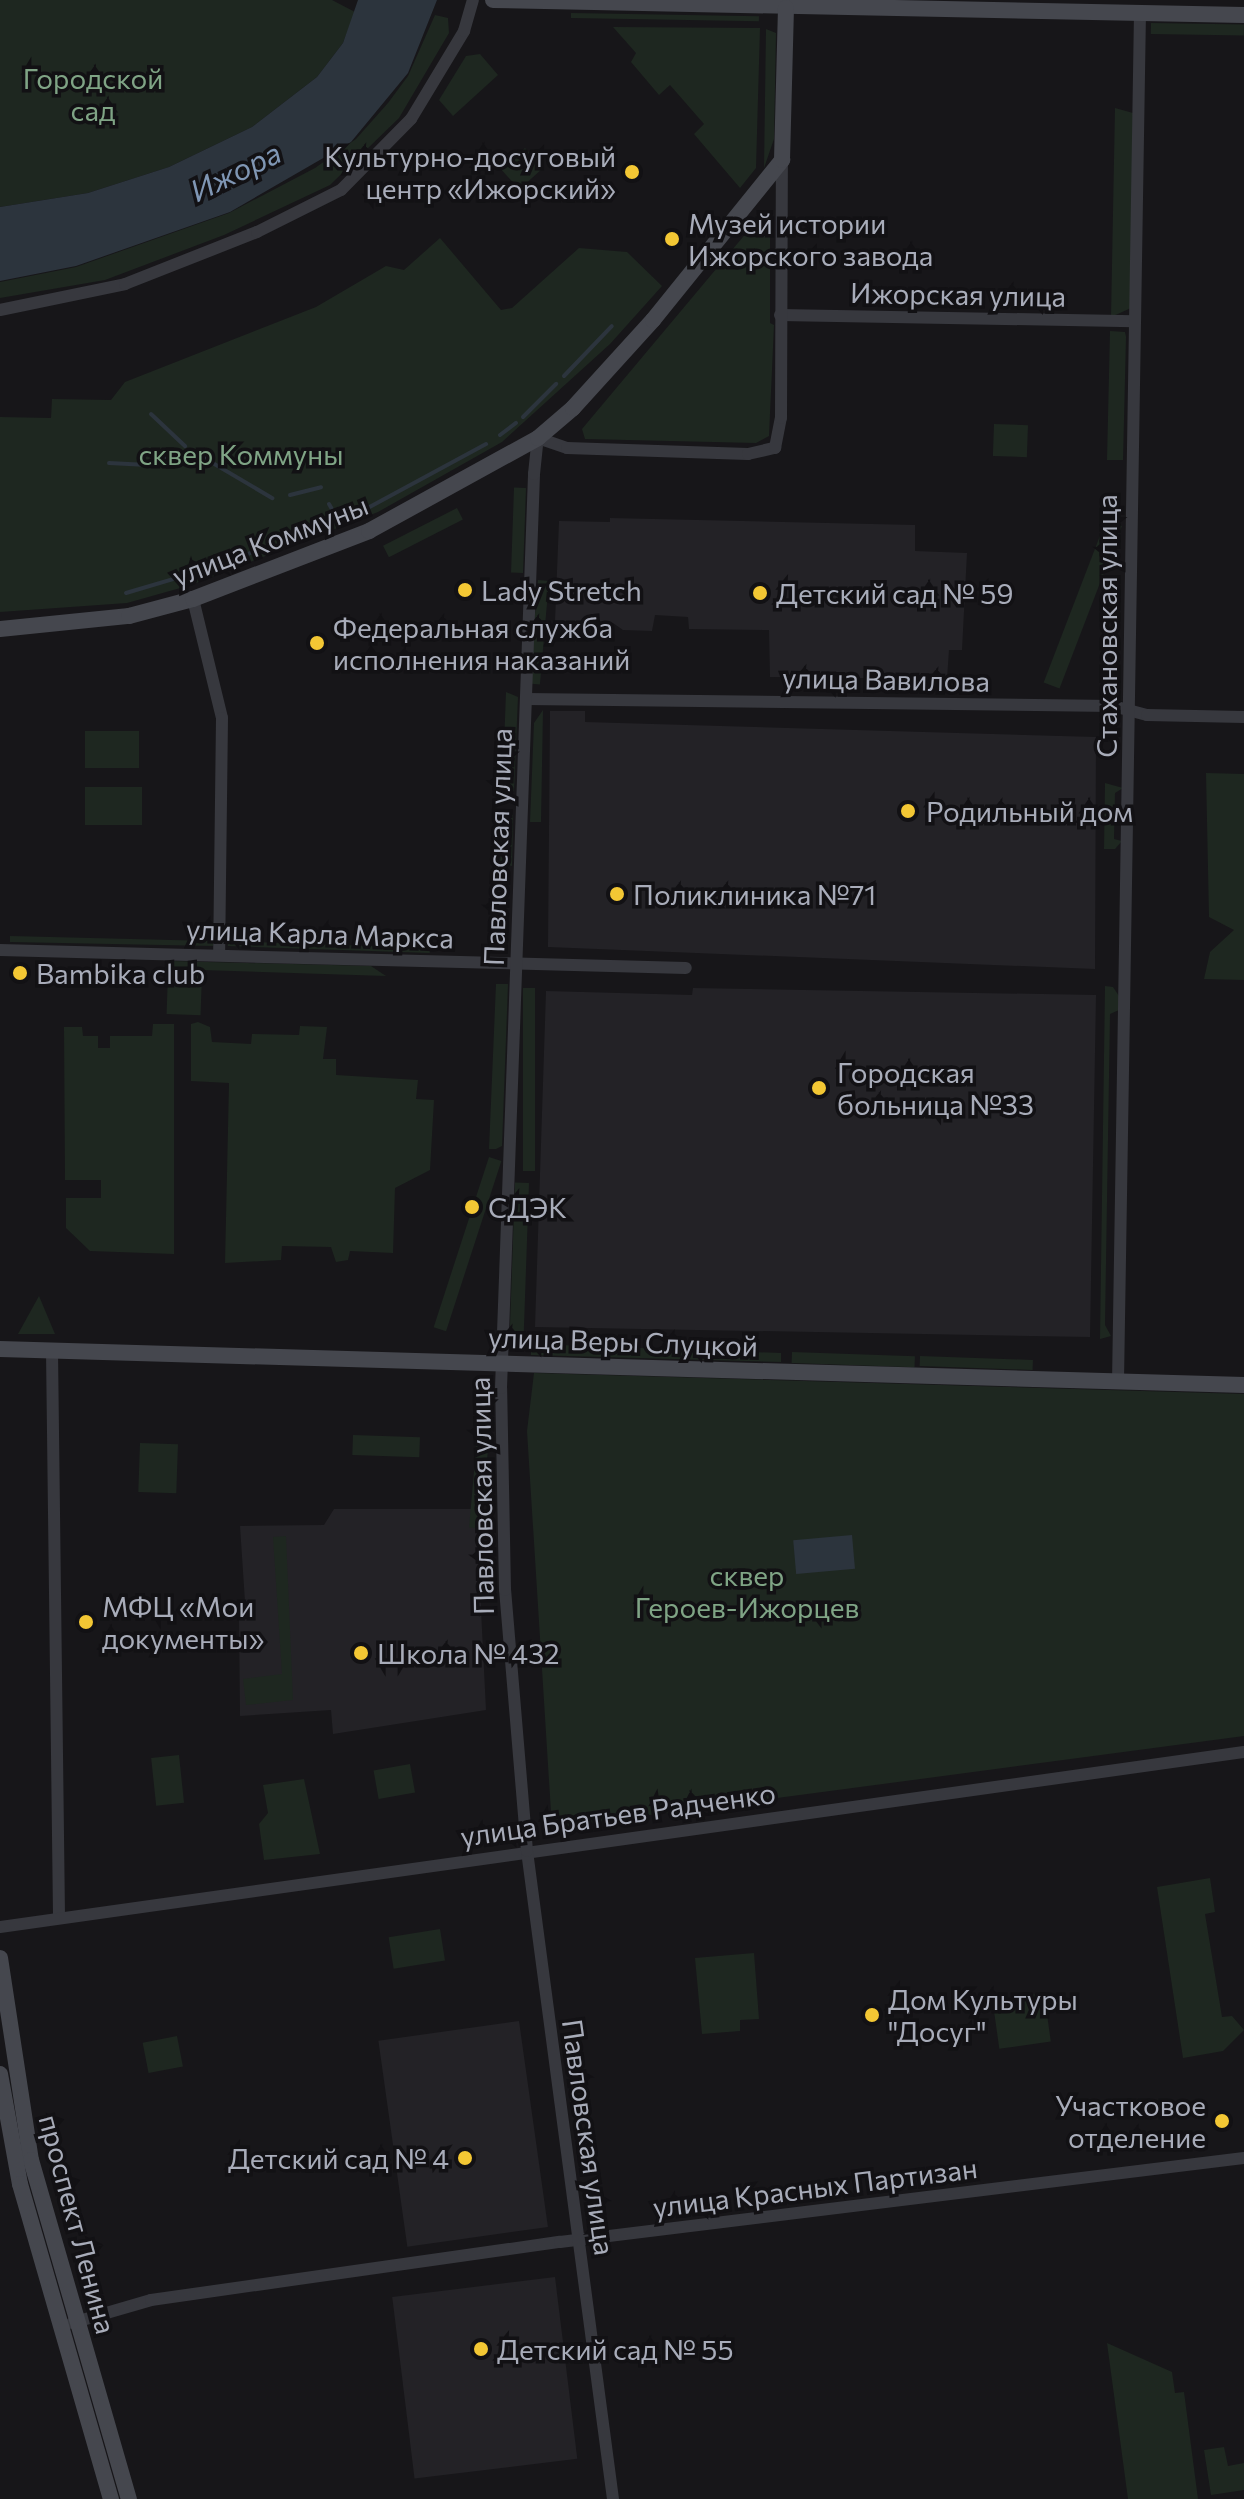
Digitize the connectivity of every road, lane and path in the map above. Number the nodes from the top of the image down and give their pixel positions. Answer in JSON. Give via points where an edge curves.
{"nodes":[{"id":1,"x":473,"y":0,"type":"edge"},
{"id":2,"x":493,"y":0,"type":"edge"},
{"id":3,"x":786,"y":8,"type":"junction"},
{"id":4,"x":1140,"y":14,"type":"junction"},
{"id":5,"x":1244,"y":15,"type":"edge"},
{"id":6,"x":782,"y":160,"type":"junction"},
{"id":7,"x":0,"y":310,"type":"edge"},
{"id":8,"x":780,"y":315,"type":"junction"},
{"id":9,"x":1134,"y":321,"type":"junction"},
{"id":10,"x":538,"y":438,"type":"junction"},
{"id":11,"x":193,"y":599,"type":"junction"},
{"id":12,"x":0,"y":629,"type":"edge"},
{"id":13,"x":526,"y":699,"type":"junction"},
{"id":14,"x":1129,"y":712,"type":"junction"},
{"id":15,"x":1244,"y":717,"type":"edge"},
{"id":16,"x":0,"y":950,"type":"edge"},
{"id":17,"x":219,"y":954,"type":"junction"},
{"id":18,"x":516,"y":963,"type":"junction"},
{"id":19,"x":686,"y":968,"type":"dead end"},
{"id":20,"x":0,"y":1349,"type":"edge"},
{"id":21,"x":52,"y":1351,"type":"junction"},
{"id":22,"x":501,"y":1363,"type":"junction"},
{"id":23,"x":1118,"y":1382,"type":"junction"},
{"id":24,"x":1244,"y":1385,"type":"edge"},
{"id":25,"x":1244,"y":1752,"type":"edge"},
{"id":26,"x":527,"y":1851,"type":"junction"},
{"id":27,"x":59,"y":1917,"type":"junction"},
{"id":28,"x":0,"y":1927,"type":"edge"},
{"id":29,"x":0,"y":1958,"type":"edge"},
{"id":30,"x":0,"y":2074,"type":"edge"},
{"id":31,"x":1244,"y":2158,"type":"edge"},
{"id":32,"x":579,"y":2241,"type":"junction"},
{"id":33,"x":69,"y":2323,"type":"junction"},
{"id":34,"x":111,"y":2499,"type":"edge"},
{"id":35,"x":129,"y":2499,"type":"edge"},
{"id":36,"x":613,"y":2499,"type":"edge"}],
"edges":[{"from":1,"to":7,"type":"street","via":[[464,31],[411,119],[341,190],[257,232],[135,281]]},
{"from":2,"to":3,"type":"street"},
{"from":3,"to":4,"type":"street"},
{"from":3,"to":6,"type":"street"},
{"from":4,"to":5,"type":"street"},
{"from":4,"to":9,"type":"street","name":"Стахановская улица"},
{"from":6,"to":8,"type":"street"},
{"from":6,"to":10,"type":"street","name":"улица Коммуны","via":[[653,320],[573,408]]},
{"from":8,"to":9,"type":"street","name":"Ижорская улица"},
{"from":8,"to":10,"type":"street","via":[[781,418],[775,448],[748,454],[579,448]]},
{"from":9,"to":14,"type":"street","name":"Стахановская улица"},
{"from":10,"to":11,"type":"street","name":"улица Коммуны","via":[[369,531]]},
{"from":10,"to":13,"type":"street","name":"Павловская улица"},
{"from":11,"to":12,"type":"street","name":"улица Коммуны","via":[[129,616]]},
{"from":11,"to":17,"type":"street","via":[[222,718]]},
{"from":13,"to":14,"type":"street","name":"улица Вавилова","via":[[1104,705]]},
{"from":13,"to":18,"type":"street","name":"Павловская улица"},
{"from":14,"to":15,"type":"street","name":"улица Вавилова"},
{"from":14,"to":23,"type":"street","name":"Стахановская улица"},
{"from":16,"to":17,"type":"street","name":"улица Карла Маркса"},
{"from":17,"to":18,"type":"street","name":"улица Карла Маркса"},
{"from":18,"to":19,"type":"street","name":"улица Карла Маркса"},
{"from":18,"to":22,"type":"street","name":"Павловская улица"},
{"from":20,"to":21,"type":"street","name":"улица Веры Слуцкой"},
{"from":21,"to":22,"type":"street","name":"улица Веры Слуцкой"},
{"from":21,"to":27,"type":"street"},
{"from":22,"to":23,"type":"street","name":"улица Веры Слуцкой"},
{"from":22,"to":26,"type":"street","name":"Павловская улица","via":[[505,1590]]},
{"from":23,"to":24,"type":"street","name":"улица Веры Слуцкой"},
{"from":25,"to":26,"type":"street","name":"улица Братьев Радченко"},
{"from":26,"to":27,"type":"street","name":"улица Братьев Радченко"},
{"from":26,"to":32,"type":"street","name":"Павловская улица"},
{"from":27,"to":28,"type":"street","name":"улица Братьев Радченко"},
{"from":29,"to":33,"type":"street","name":"проспект Ленина","via":[[21,2117]]},
{"from":30,"to":33,"type":"street","name":"проспект Ленина","via":[[20,2184]]},
{"from":31,"to":32,"type":"street","name":"улица Красных Партизан"},
{"from":32,"to":33,"type":"street","name":"улица Красных Партизан","via":[[151,2300]]},
{"from":32,"to":36,"type":"street","name":"Павловская улица"},
{"from":33,"to":34,"type":"street","name":"проспект Ленина"},
{"from":33,"to":35,"type":"street","name":"проспект Ленина"}]}
